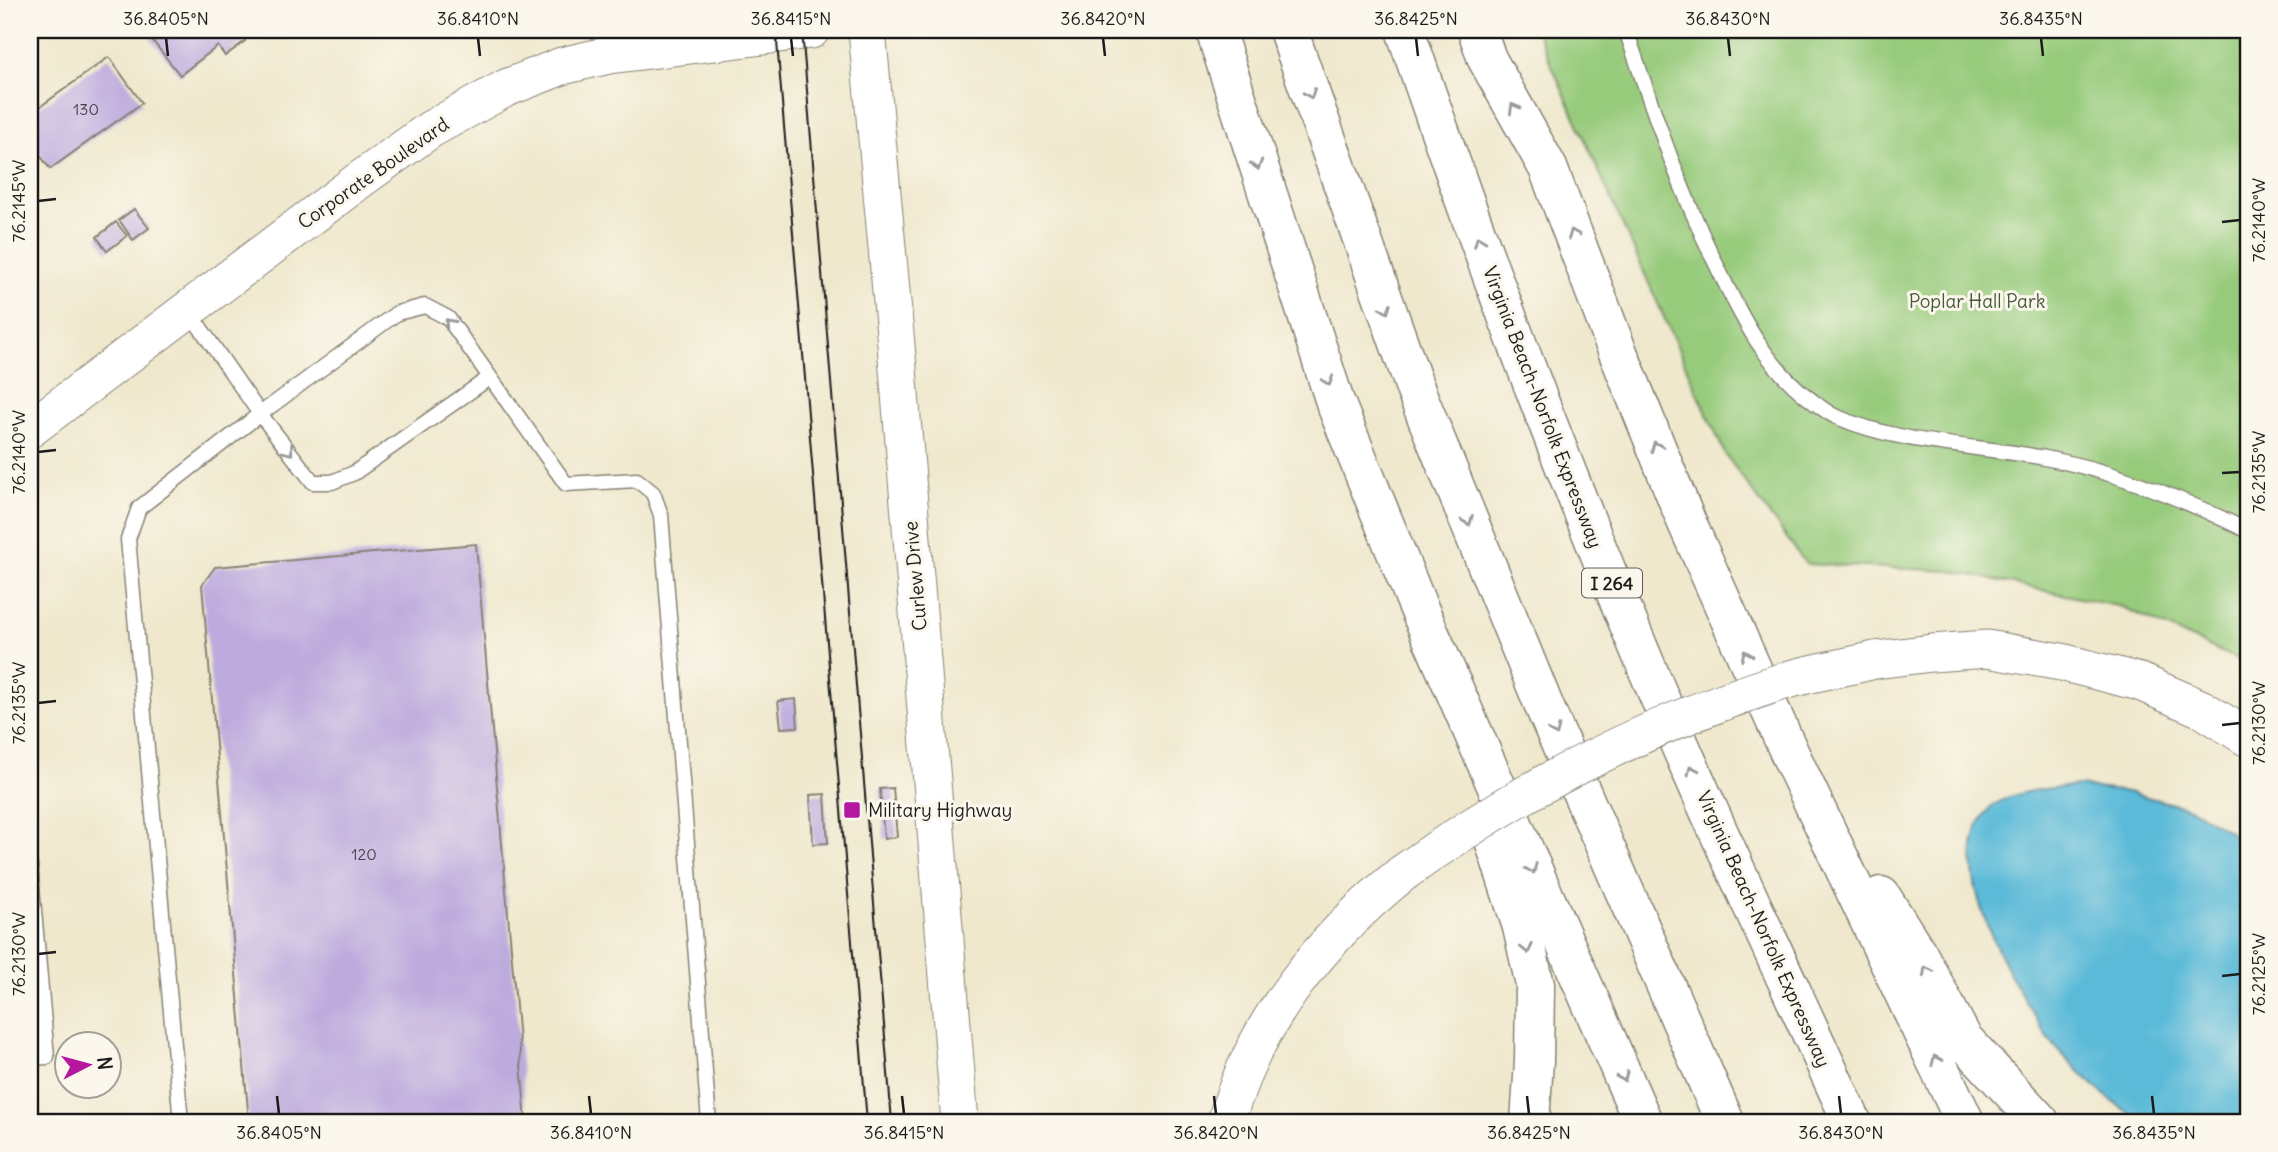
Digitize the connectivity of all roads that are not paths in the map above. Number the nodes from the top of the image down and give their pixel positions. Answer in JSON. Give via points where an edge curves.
{"nodes":[{"id":1,"x":811,"y":30,"type":"edge"},
{"id":2,"x":867,"y":30,"type":"edge"},
{"id":3,"x":1215,"y":30,"type":"edge"},
{"id":4,"x":1288,"y":30,"type":"edge"},
{"id":5,"x":1405,"y":30,"type":"edge"},
{"id":6,"x":1477,"y":30,"type":"edge"},
{"id":7,"x":1626,"y":30,"type":"edge"},
{"id":8,"x":187,"y":309,"type":"junction"},
{"id":9,"x":489,"y":378,"type":"junction"},
{"id":10,"x":260,"y":414,"type":"junction"},
{"id":11,"x":30,"y":429,"type":"edge"},
{"id":12,"x":2248,"y":531,"type":"edge"},
{"id":13,"x":1417,"y":604,"type":"junction"},
{"id":14,"x":2248,"y":737,"type":"edge"},
{"id":15,"x":1790,"y":754,"type":"junction"},
{"id":16,"x":30,"y":865,"type":"edge"},
{"id":17,"x":30,"y":1058,"type":"edge"},
{"id":18,"x":181,"y":1122,"type":"edge"},
{"id":19,"x":709,"y":1122,"type":"edge"},
{"id":20,"x":960,"y":1122,"type":"edge"},
{"id":21,"x":1226,"y":1122,"type":"edge"},
{"id":22,"x":1530,"y":1122,"type":"edge"},
{"id":23,"x":1643,"y":1122,"type":"edge"},
{"id":24,"x":1725,"y":1122,"type":"edge"},
{"id":25,"x":1852,"y":1122,"type":"edge"},
{"id":26,"x":1965,"y":1122,"type":"edge"},
{"id":27,"x":2040,"y":1122,"type":"edge"}],
"edges":[{"from":1,"to":8,"type":"street","name":"Corporate Boulevard","via":[[609,55],[562,66],[506,88],[431,129]]},
{"from":2,"to":20,"type":"street","name":"Curlew Drive"},
{"from":3,"to":13,"type":"highway","one_way":true,"via":[[1335,402]]},
{"from":4,"to":24,"type":"highway","one_way":true,"via":[[1416,391],[1546,713]]},
{"from":25,"to":5,"type":"highway","name":"Virginia Beach-Norfolk Expressway","number":"I 264","one_way":true,"via":[[1648,670],[1552,436]]},
{"from":15,"to":6,"type":"highway","one_way":true,"via":[[1687,523],[1548,167],[1487,59]]},
{"from":7,"to":12,"type":"lane","via":[[1675,174],[1738,311],[1773,364],[1802,393],[1834,416],[1880,433],[2046,458],[2110,474],[2200,507]]},
{"from":8,"to":10,"type":"lane"},
{"from":8,"to":11,"type":"street","name":"Corporate Boulevard"},
{"from":10,"to":9,"type":"lane","one_way":true,"via":[[313,482],[332,482],[355,473]]},
{"from":9,"to":10,"type":"lane","one_way":true,"via":[[448,318],[425,306],[397,313]]},
{"from":9,"to":19,"type":"lane","via":[[566,484],[636,480],[653,493],[661,515]]},
{"from":10,"to":18,"type":"lane","via":[[139,508],[128,539]]},
{"from":13,"to":22,"type":"highway","one_way":true,"via":[[1522,927],[1535,985]]},
{"from":13,"to":23,"type":"highway","one_way":true},
{"from":14,"to":21,"type":"street","bridge":true,"via":[[2202,709],[2140,682],[1987,649],[1875,660],[1789,680],[1696,712],[1551,780],[1459,833],[1403,873],[1337,932],[1287,994],[1254,1050]]},
{"from":26,"to":15,"type":"highway","one_way":true},
{"from":27,"to":15,"type":"highway","one_way":true,"via":[[1963,1039],[1919,956]]},
{"from":16,"to":17,"type":"lane","via":[[47,1057]]}]}
